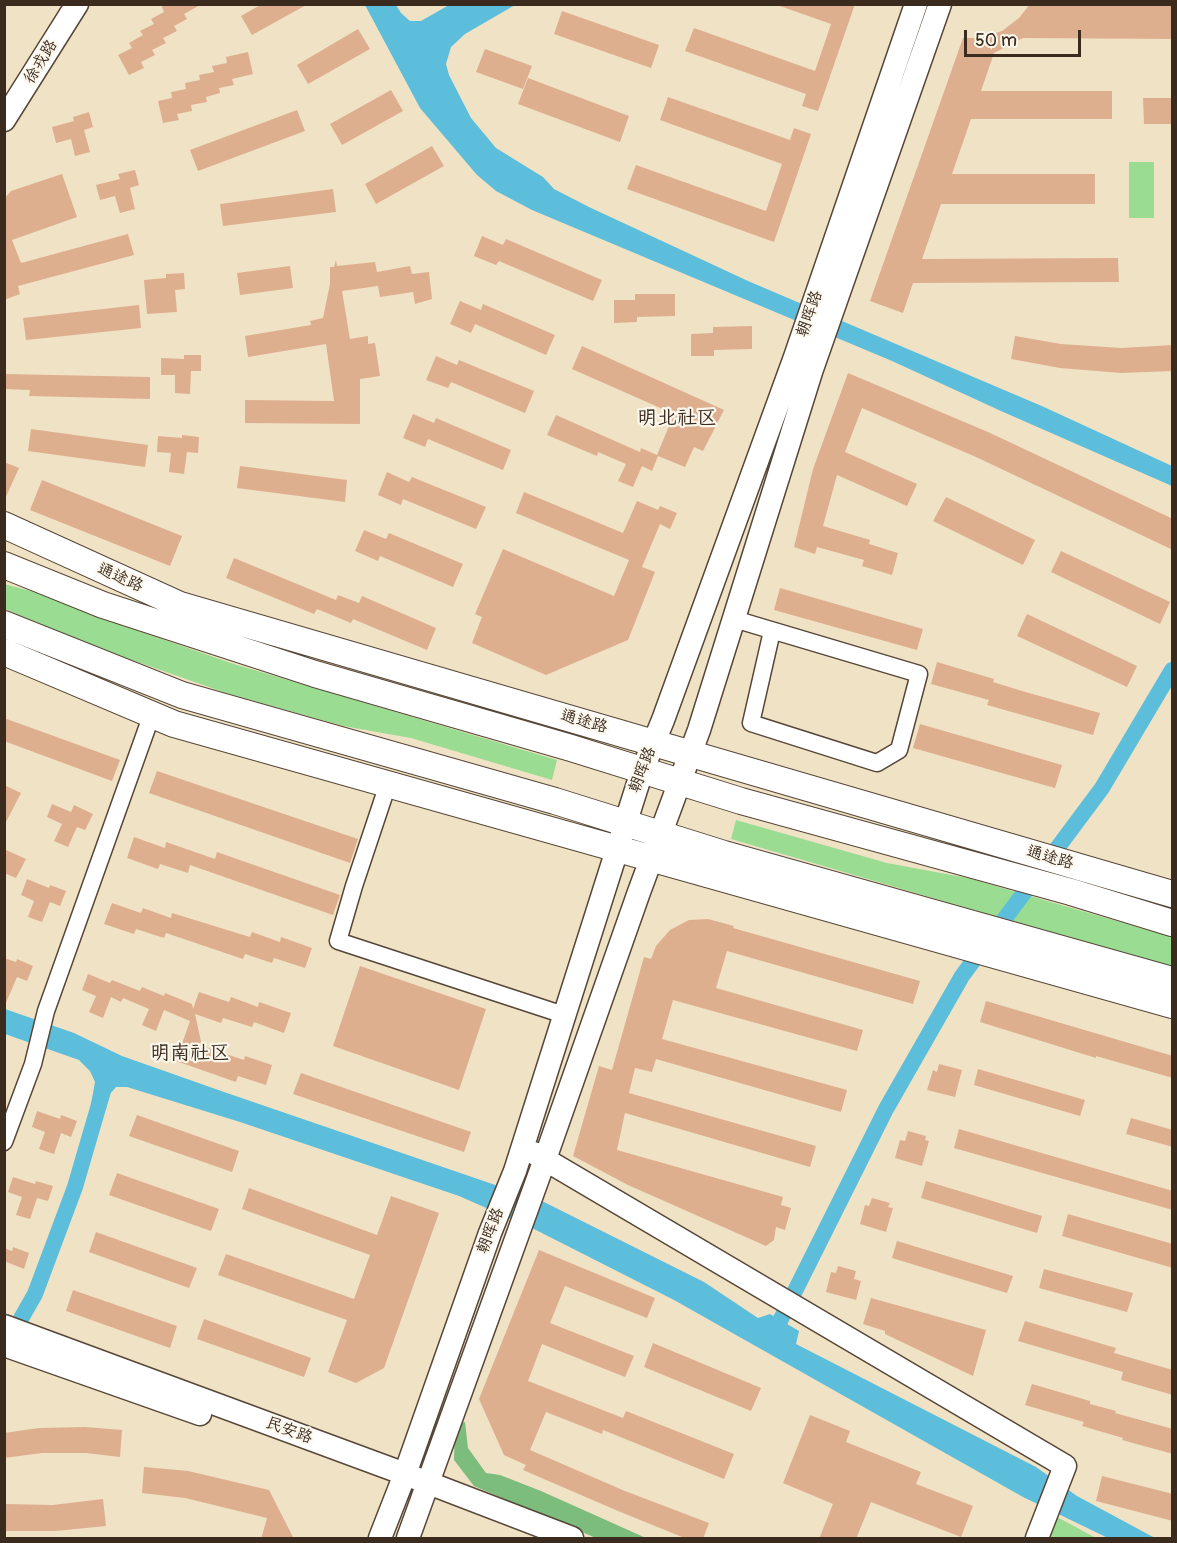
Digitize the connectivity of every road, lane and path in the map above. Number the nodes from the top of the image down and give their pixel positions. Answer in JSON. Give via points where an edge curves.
{"nodes":[{"id":1,"x":77,"y":4,"type":"edge"},
{"id":2,"x":916,"y":4,"type":"edge"},
{"id":3,"x":940,"y":4,"type":"edge"},
{"id":4,"x":4,"y":120,"type":"edge"},
{"id":5,"x":836,"y":270,"type":"junction"},
{"id":6,"x":803,"y":363,"type":"junction"},
{"id":7,"x":4,"y":525,"type":"edge"},
{"id":8,"x":4,"y":565,"type":"edge"},
{"id":9,"x":734,"y":619,"type":"junction"},
{"id":10,"x":4,"y":624,"type":"edge"},
{"id":11,"x":772,"y":631,"type":"junction"},
{"id":12,"x":4,"y":652,"type":"edge"},
{"id":13,"x":152,"y":714,"type":"junction"},
{"id":14,"x":653,"y":743,"type":"junction"},
{"id":15,"x":691,"y":754,"type":"junction"},
{"id":16,"x":642,"y":771,"type":"junction"},
{"id":17,"x":681,"y":782,"type":"junction"},
{"id":18,"x":388,"y":784,"type":"junction"},
{"id":19,"x":624,"y":823,"type":"junction"},
{"id":20,"x":661,"y":834,"type":"junction"},
{"id":21,"x":616,"y":849,"type":"junction"},
{"id":22,"x":652,"y":859,"type":"junction"},
{"id":23,"x":1173,"y":894,"type":"edge"},
{"id":24,"x":1173,"y":923,"type":"edge"},
{"id":25,"x":946,"y":930,"type":"junction"},
{"id":26,"x":1173,"y":980,"type":"edge"},
{"id":27,"x":1173,"y":1005,"type":"edge"},
{"id":28,"x":564,"y":1015,"type":"junction"},
{"id":29,"x":4,"y":1142,"type":"edge"},
{"id":30,"x":523,"y":1146,"type":"junction"},
{"id":31,"x":542,"y":1167,"type":"junction"},
{"id":32,"x":4,"y":1326,"type":"edge"},
{"id":33,"x":4,"y":1346,"type":"edge"},
{"id":34,"x":43,"y":1349,"type":"junction"},
{"id":35,"x":403,"y":1479,"type":"junction"},
{"id":36,"x":426,"y":1489,"type":"junction"},
{"id":37,"x":1038,"y":1536,"type":"edge"},
{"id":38,"x":380,"y":1539,"type":"edge"},
{"id":39,"x":408,"y":1539,"type":"edge"},
{"id":40,"x":536,"y":1539,"type":"edge"},
{"id":41,"x":572,"y":1539,"type":"edge"}],
"edges":[{"from":1,"to":4,"type":"main road","name":"徐戎路"},
{"from":2,"to":5,"type":"main road","name":"朝晖路"},
{"from":3,"to":5,"type":"main road","name":"朝晖路"},
{"from":5,"to":6,"type":"main road","name":"朝晖路"},
{"from":6,"to":9,"type":"main road","name":"朝晖路"},
{"from":6,"to":14,"type":"main road","name":"朝晖路"},
{"from":7,"to":14,"type":"main road","name":"通途路","via":[[180,605]]},
{"from":8,"to":16,"type":"main road","name":"通途路","via":[[103,605]]},
{"from":9,"to":11,"type":"street"},
{"from":9,"to":15,"type":"main road","name":"朝晖路"},
{"from":10,"to":19,"type":"main road","via":[[182,695]]},
{"from":11,"to":11,"type":"street","via":[[919,674],[899,750],[877,763],[751,723]]},
{"from":12,"to":13,"type":"main road"},
{"from":13,"to":18,"type":"main road","via":[[174,724]]},
{"from":13,"to":29,"type":"street","via":[[46,1011],[33,1065]]},
{"from":14,"to":15,"type":"main road","name":"通途路"},
{"from":14,"to":16,"type":"main road","name":"朝晖路"},
{"from":15,"to":17,"type":"main road","name":"朝晖路"},
{"from":15,"to":23,"type":"main road","name":"通途路"},
{"from":16,"to":17,"type":"main road","name":"通途路"},
{"from":16,"to":19,"type":"main road","name":"朝晖路"},
{"from":17,"to":20,"type":"main road","name":"朝晖路"},
{"from":17,"to":24,"type":"main road","name":"通途路"},
{"from":18,"to":21,"type":"main road"},
{"from":18,"to":28,"type":"street","via":[[338,941]]},
{"from":19,"to":20,"type":"main road"},
{"from":19,"to":21,"type":"main road","name":"朝晖路"},
{"from":20,"to":22,"type":"main road","name":"朝晖路"},
{"from":20,"to":25,"type":"main road"},
{"from":21,"to":22,"type":"main road"},
{"from":21,"to":28,"type":"main road","name":"朝晖路"},
{"from":22,"to":25,"type":"main road"},
{"from":22,"to":31,"type":"main road","name":"朝晖路"},
{"from":25,"to":26,"type":"main road","via":[[1054,946]]},
{"from":25,"to":27,"type":"main road","via":[[1015,961]]},
{"from":28,"to":30,"type":"main road","name":"朝晖路"},
{"from":30,"to":31,"type":"main road"},
{"from":30,"to":35,"type":"main road","name":"朝晖路"},
{"from":31,"to":36,"type":"main road","name":"朝晖路"},
{"from":31,"to":37,"type":"main road","via":[[759,1286],[1065,1466]]},
{"from":32,"to":34,"type":"main road","name":"民安路"},
{"from":33,"to":34,"type":"main road","name":"民安路"},
{"from":34,"to":35,"type":"main road","name":"民安路"},
{"from":35,"to":36,"type":"main road","name":"民安路"},
{"from":35,"to":38,"type":"main road","name":"朝晖路"},
{"from":36,"to":39,"type":"main road","name":"朝晖路"},
{"from":36,"to":40,"type":"main road","name":"民安路"},
{"from":36,"to":41,"type":"main road","name":"民安路"}]}
